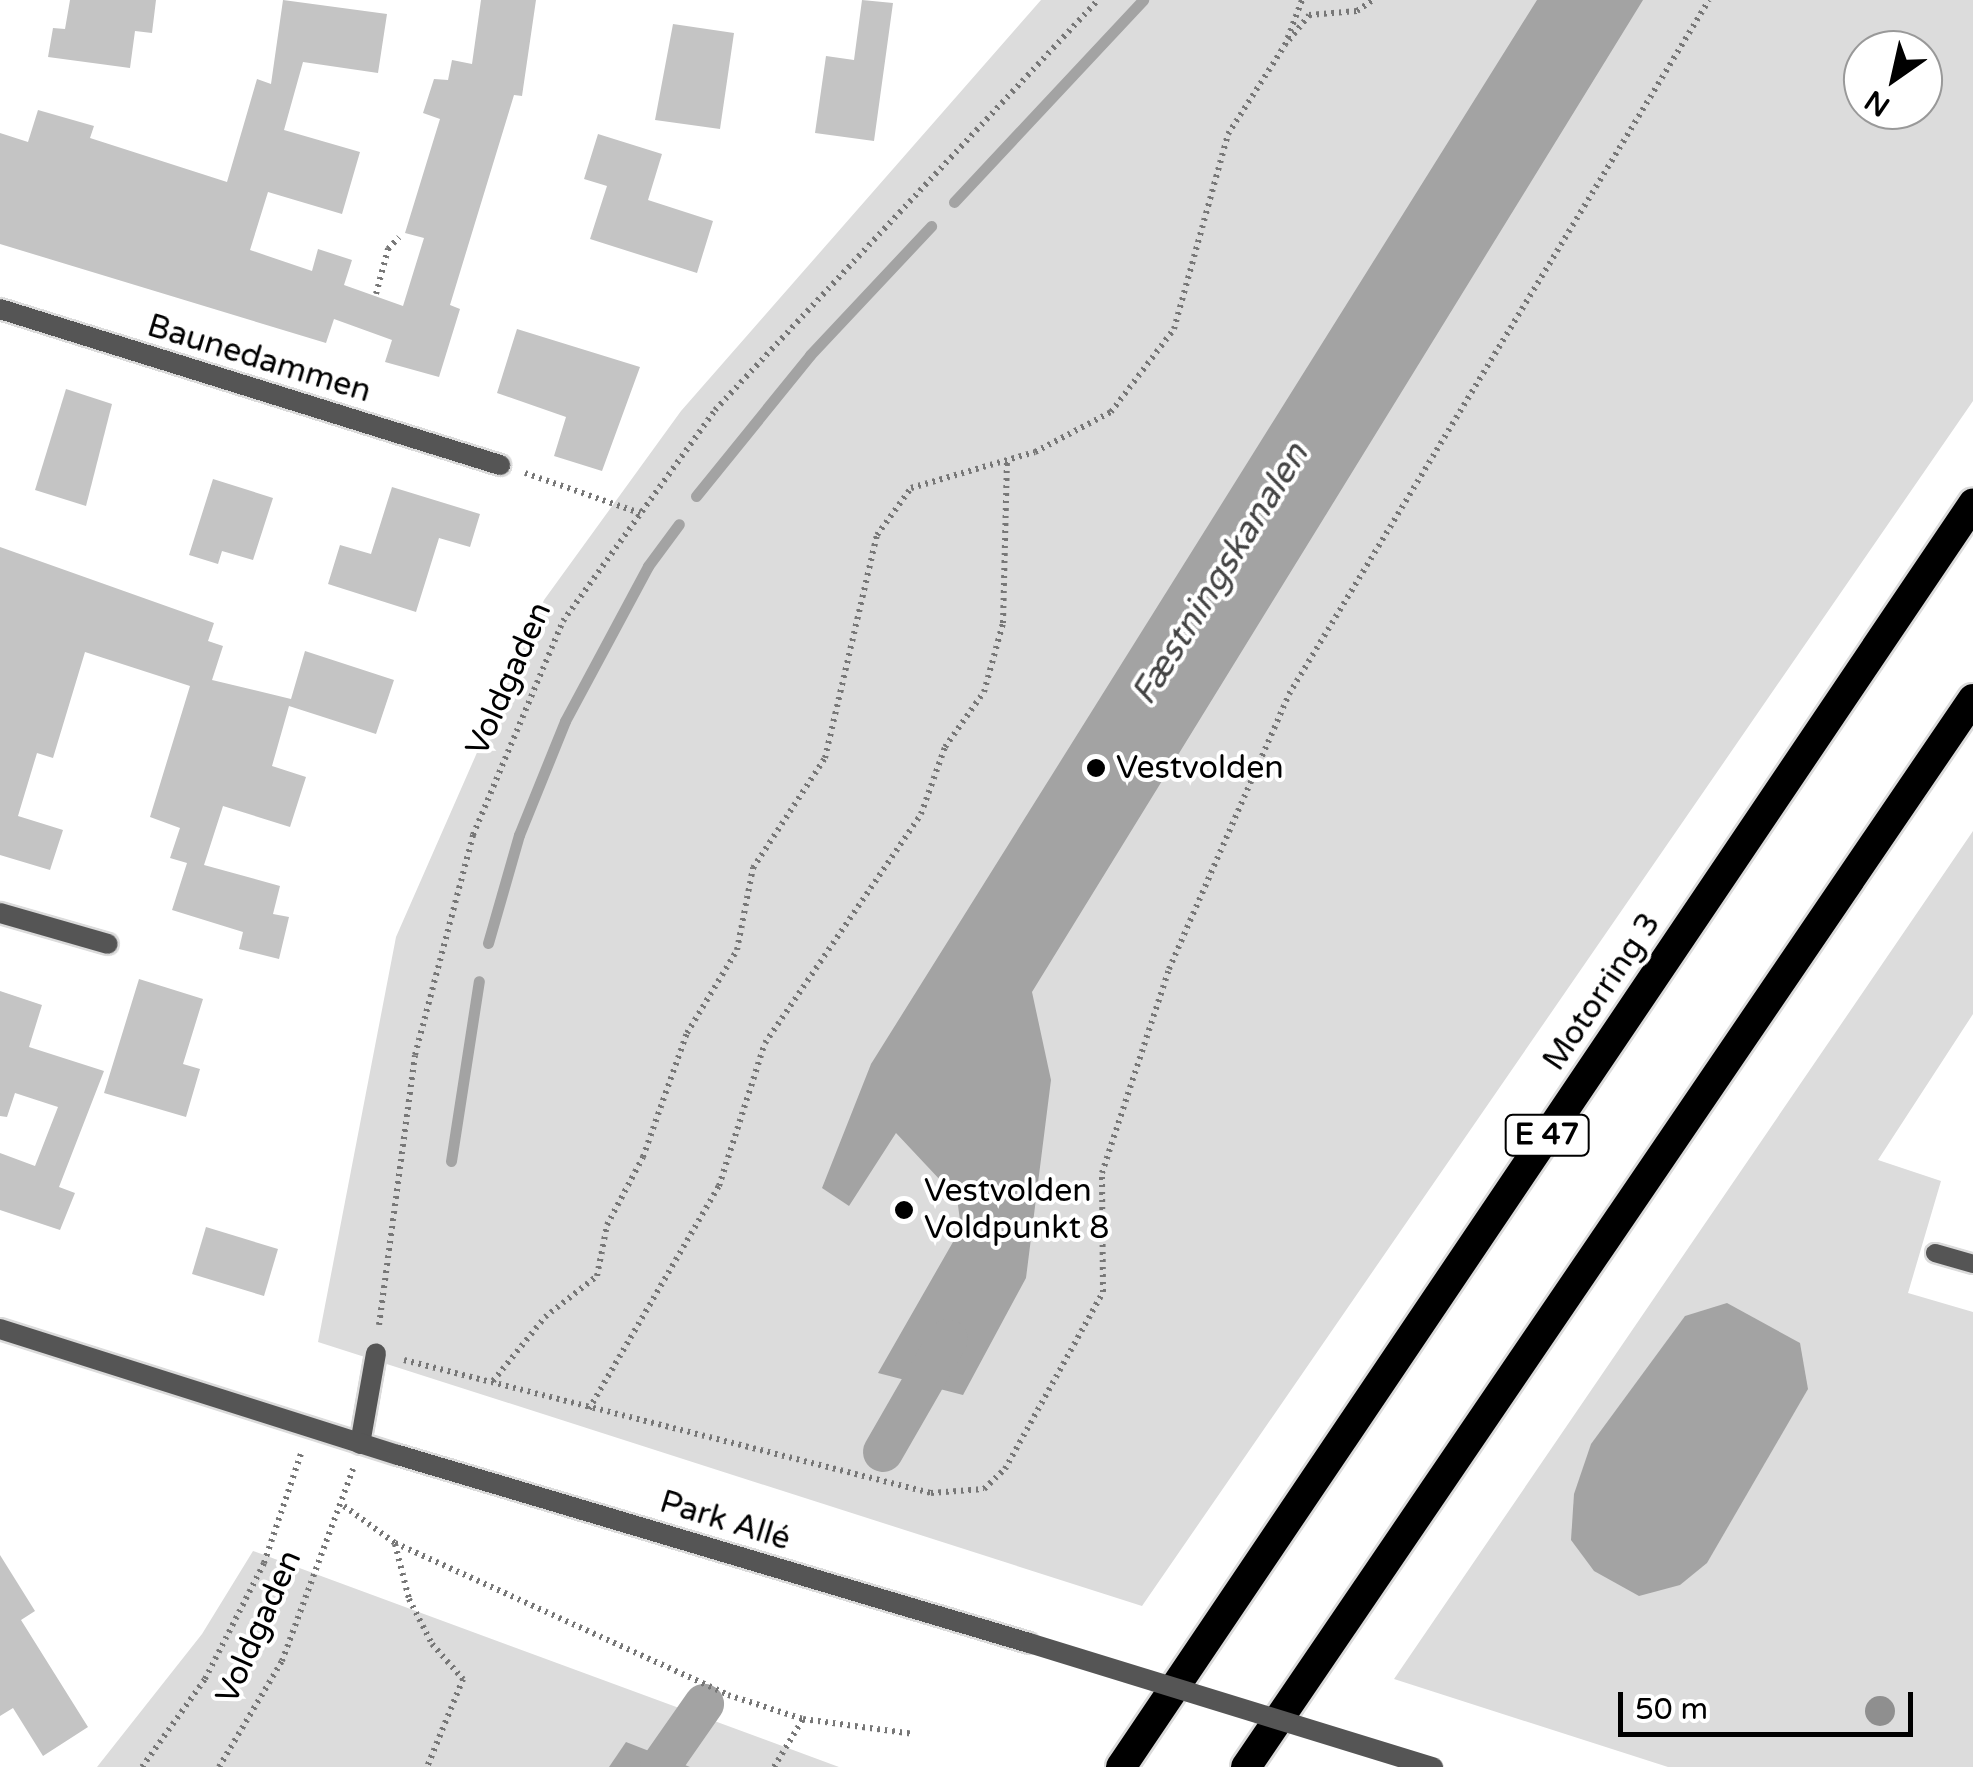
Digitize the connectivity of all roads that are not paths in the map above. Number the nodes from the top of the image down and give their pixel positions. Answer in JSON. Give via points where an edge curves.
{"nodes":[{"id":1,"x":0,"y":309,"type":"edge"},
{"id":2,"x":500,"y":465,"type":"road end"},
{"id":3,"x":1973,"y":504,"type":"edge"},
{"id":4,"x":1973,"y":699,"type":"edge"},
{"id":5,"x":0,"y":913,"type":"edge"},
{"id":6,"x":108,"y":944,"type":"dead end"},
{"id":7,"x":1935,"y":1253,"type":"dead end"},
{"id":8,"x":1973,"y":1264,"type":"edge"},
{"id":9,"x":0,"y":1329,"type":"edge"},
{"id":10,"x":376,"y":1353,"type":"road end"},
{"id":11,"x":360,"y":1444,"type":"junction"},
{"id":12,"x":1121,"y":1767,"type":"edge"},
{"id":13,"x":1246,"y":1767,"type":"edge"},
{"id":14,"x":1433,"y":1767,"type":"edge"}],
"edges":[{"from":1,"to":2,"type":"street","name":"Baunedammen"},
{"from":3,"to":12,"type":"highway","name":"Motorring 3","number":"E 47"},
{"from":4,"to":13,"type":"highway"},
{"from":5,"to":6,"type":"street"},
{"from":7,"to":8,"type":"lane"},
{"from":9,"to":11,"type":"street","name":"Park Allé"},
{"from":10,"to":11,"type":"street"},
{"from":11,"to":14,"type":"street","name":"Park Allé","bridge":true}]}
